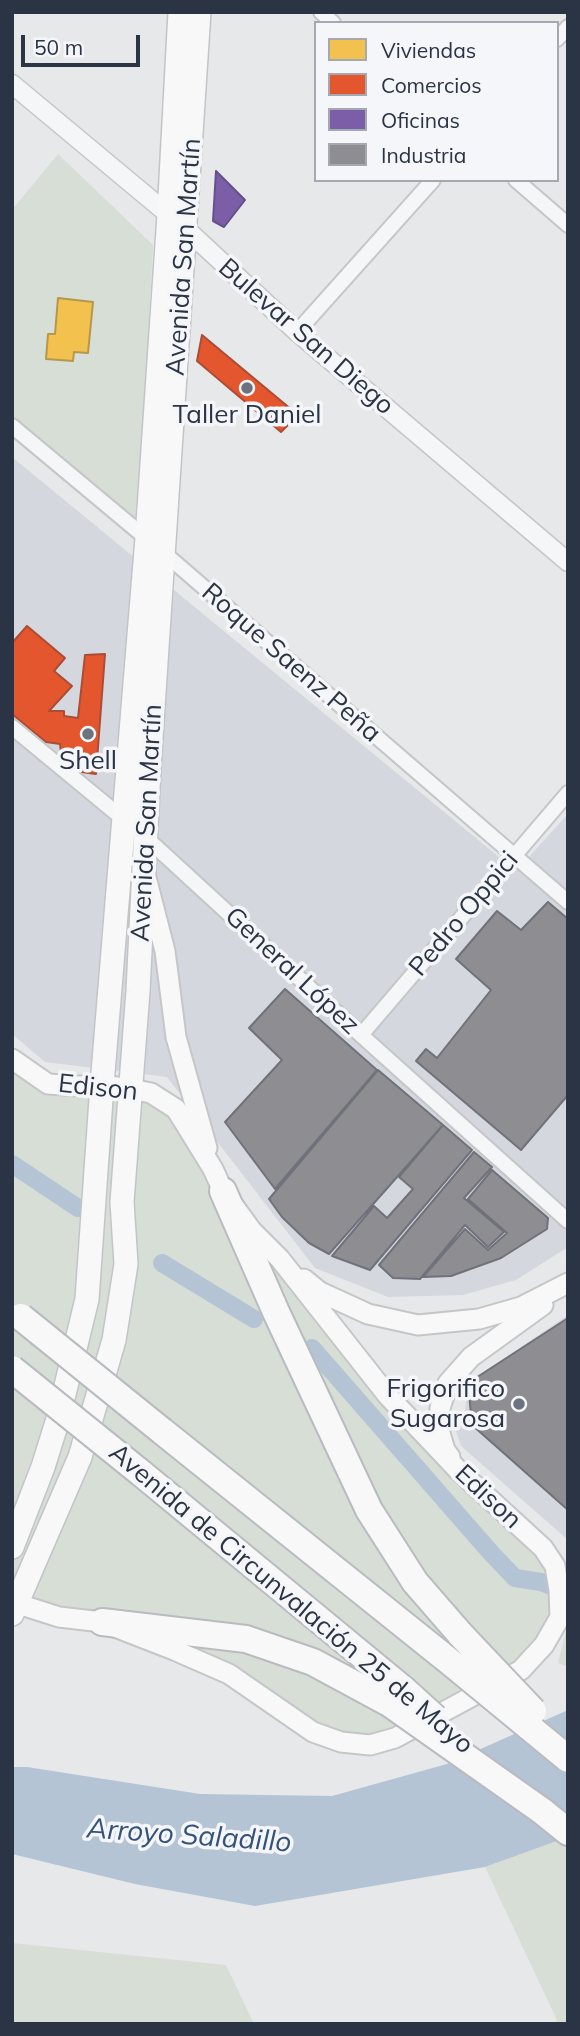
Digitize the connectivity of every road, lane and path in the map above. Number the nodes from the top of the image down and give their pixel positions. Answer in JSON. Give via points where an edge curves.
{"nodes":[{"id":1,"x":180,"y":12,"type":"edge"},
{"id":2,"x":199,"y":12,"type":"edge"},
{"id":3,"x":12,"y":84,"type":"edge"},
{"id":4,"x":431,"y":182,"type":"edge"},
{"id":5,"x":518,"y":182,"type":"edge"},
{"id":6,"x":177,"y":222,"type":"junction"},
{"id":7,"x":568,"y":225,"type":"edge"},
{"id":8,"x":297,"y":332,"type":"junction"},
{"id":9,"x":12,"y":426,"type":"edge"},
{"id":10,"x":156,"y":545,"type":"junction"},
{"id":11,"x":568,"y":562,"type":"edge"},
{"id":12,"x":12,"y":727,"type":"edge"},
{"id":13,"x":568,"y":793,"type":"edge"},
{"id":14,"x":124,"y":820,"type":"junction"},
{"id":15,"x":146,"y":837,"type":"junction"},
{"id":16,"x":513,"y":856,"type":"junction"},
{"id":17,"x":145,"y":874,"type":"junction"},
{"id":18,"x":568,"y":902,"type":"edge"},
{"id":19,"x":361,"y":1035,"type":"junction"},
{"id":20,"x":12,"y":1059,"type":"edge"},
{"id":21,"x":102,"y":1085,"type":"junction"},
{"id":22,"x":131,"y":1088,"type":"junction"},
{"id":23,"x":218,"y":1180,"type":"junction"},
{"id":24,"x":568,"y":1220,"type":"edge"},
{"id":25,"x":280,"y":1259,"type":"junction"},
{"id":26,"x":568,"y":1284,"type":"edge"},
{"id":27,"x":16,"y":1314,"type":"edge"},
{"id":28,"x":12,"y":1369,"type":"edge"},
{"id":29,"x":458,"y":1470,"type":"junction"},
{"id":30,"x":12,"y":1547,"type":"edge"},
{"id":31,"x":14,"y":1607,"type":"edge"},
{"id":32,"x":102,"y":1622,"type":"junction"},
{"id":33,"x":396,"y":1696,"type":"junction"},
{"id":34,"x":568,"y":1748,"type":"edge"},
{"id":35,"x":568,"y":1759,"type":"edge"},
{"id":36,"x":568,"y":1832,"type":"edge"}],
"edges":[{"from":1,"to":6,"type":"main road","name":"Avenida San Martín"},
{"from":2,"to":6,"type":"main road","name":"Avenida San Martín"},
{"from":3,"to":6,"type":"street","name":"Bulevar San Diego"},
{"from":4,"to":8,"type":"street"},
{"from":5,"to":7,"type":"street"},
{"from":6,"to":8,"type":"street","name":"Bulevar San Diego"},
{"from":6,"to":10,"type":"main road","name":"Avenida San Martín"},
{"from":8,"to":11,"type":"street","name":"Bulevar San Diego"},
{"from":9,"to":10,"type":"street","name":"Roque Saenz Peña"},
{"from":10,"to":14,"type":"main road","name":"Avenida San Martín"},
{"from":10,"to":15,"type":"main road","name":"Avenida San Martín"},
{"from":10,"to":16,"type":"street","name":"Roque Saenz Peña"},
{"from":12,"to":14,"type":"street","name":"General López"},
{"from":13,"to":16,"type":"street","name":"Pedro Oppici"},
{"from":14,"to":15,"type":"street","name":"General López"},
{"from":14,"to":21,"type":"main road","name":"Avenida San Martín"},
{"from":15,"to":17,"type":"main road","name":"Avenida San Martín"},
{"from":15,"to":19,"type":"street","name":"General López"},
{"from":16,"to":18,"type":"street","name":"Roque Saenz Peña"},
{"from":16,"to":19,"type":"street","name":"Pedro Oppici"},
{"from":17,"to":22,"type":"main road","name":"Avenida San Martín"},
{"from":17,"to":23,"type":"main road","via":[[165,951],[176,1037]]},
{"from":19,"to":24,"type":"street","name":"General López"},
{"from":20,"to":21,"type":"main road","name":"Edison","via":[[48,1084]]},
{"from":21,"to":22,"type":"main road","name":"Edison"},
{"from":21,"to":30,"type":"main road","name":"Avenida San Martín","via":[[87,1299],[58,1419]]},
{"from":22,"to":23,"type":"main road","name":"Edison","via":[[151,1093],[176,1110]]},
{"from":22,"to":31,"type":"main road","name":"Avenida San Martín","via":[[122,1202],[126,1264],[114,1340],[80,1458]]},
{"from":23,"to":25,"type":"main road","name":"Edison","via":[[252,1231]]},
{"from":23,"to":34,"type":"highway","bridge":true,"via":[[369,1510],[415,1582]]},
{"from":25,"to":26,"type":"main road","via":[[320,1292],[368,1314],[418,1325],[479,1319],[521,1307]]},
{"from":25,"to":29,"type":"main road","name":"Edison","via":[[388,1396]]},
{"from":26,"to":29,"type":"main road","via":[[471,1357],[448,1383],[439,1430]]},
{"from":27,"to":35,"type":"highway","name":"Avenida de Circunvalación 25 de Mayo","bridge":true},
{"from":28,"to":33,"type":"highway","name":"Avenida de Circunvalación 25 de Mayo","bridge":true,"via":[[141,1473]]},
{"from":29,"to":32,"type":"main road","name":"Edison","via":[[543,1548],[555,1566],[559,1617],[544,1645],[521,1670],[395,1738],[370,1745],[341,1742],[313,1732],[229,1674]]},
{"from":31,"to":32,"type":"main road"},
{"from":32,"to":33,"type":"highway","via":[[246,1639]]},
{"from":33,"to":36,"type":"highway","bridge":true}]}
